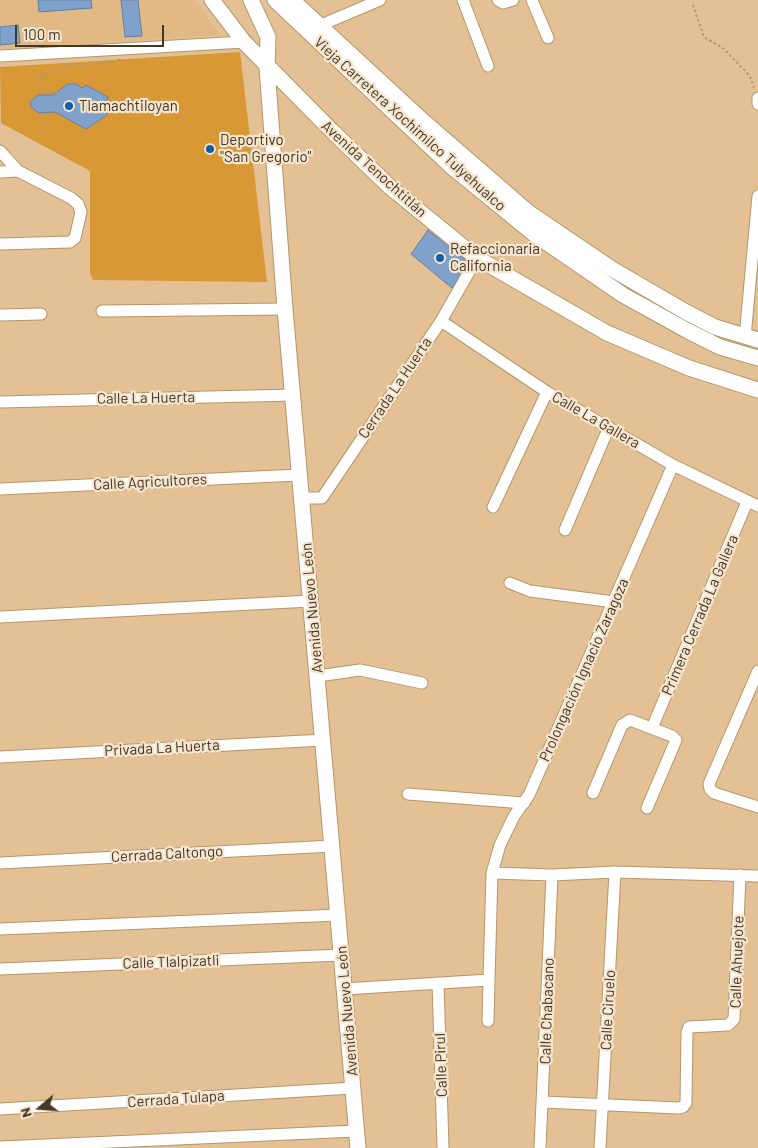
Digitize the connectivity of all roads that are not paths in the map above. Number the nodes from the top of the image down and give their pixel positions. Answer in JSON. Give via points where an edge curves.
{"nodes":[{"id":1,"x":212,"y":0,"type":"edge"},
{"id":2,"x":251,"y":0,"type":"edge"},
{"id":3,"x":275,"y":0,"type":"edge"},
{"id":4,"x":292,"y":0,"type":"edge"},
{"id":5,"x":380,"y":0,"type":"edge"},
{"id":6,"x":463,"y":0,"type":"edge"},
{"id":7,"x":498,"y":0,"type":"edge"},
{"id":8,"x":513,"y":0,"type":"edge"},
{"id":9,"x":532,"y":0,"type":"edge"},
{"id":10,"x":321,"y":25,"type":"junction"},
{"id":11,"x":548,"y":38,"type":"dead end"},
{"id":12,"x":244,"y":42,"type":"junction"},
{"id":13,"x":0,"y":56,"type":"edge"},
{"id":14,"x":488,"y":66,"type":"dead end"},
{"id":15,"x":267,"y":68,"type":"junction"},
{"id":16,"x":0,"y":151,"type":"edge"},
{"id":17,"x":18,"y":171,"type":"junction"},
{"id":18,"x":0,"y":172,"type":"edge"},
{"id":19,"x":758,"y":196,"type":"edge"},
{"id":20,"x":0,"y":244,"type":"edge"},
{"id":21,"x":477,"y":258,"type":"junction"},
{"id":22,"x":755,"y":288,"type":"edge"},
{"id":23,"x":285,"y":309,"type":"junction"},
{"id":24,"x":102,"y":311,"type":"dead end"},
{"id":25,"x":41,"y":314,"type":"dead end"},
{"id":26,"x":0,"y":315,"type":"edge"},
{"id":27,"x":441,"y":321,"type":"junction"},
{"id":28,"x":752,"y":339,"type":"edge"},
{"id":29,"x":758,"y":358,"type":"edge"},
{"id":30,"x":758,"y":390,"type":"edge"},
{"id":31,"x":547,"y":392,"type":"junction"},
{"id":32,"x":293,"y":395,"type":"junction"},
{"id":33,"x":0,"y":402,"type":"edge"},
{"id":34,"x":608,"y":427,"type":"junction"},
{"id":35,"x":673,"y":466,"type":"junction"},
{"id":36,"x":300,"y":475,"type":"junction"},
{"id":37,"x":0,"y":489,"type":"edge"},
{"id":38,"x":301,"y":498,"type":"junction"},
{"id":39,"x":753,"y":504,"type":"edge"},
{"id":40,"x":493,"y":507,"type":"dead end"},
{"id":41,"x":565,"y":530,"type":"dead end"},
{"id":42,"x":510,"y":583,"type":"dead end"},
{"id":43,"x":311,"y":601,"type":"junction"},
{"id":44,"x":614,"y":602,"type":"junction"},
{"id":45,"x":0,"y":617,"type":"edge"},
{"id":46,"x":758,"y":672,"type":"edge"},
{"id":47,"x":318,"y":676,"type":"junction"},
{"id":48,"x":422,"y":683,"type":"dead end"},
{"id":49,"x":652,"y":728,"type":"junction"},
{"id":50,"x":324,"y":740,"type":"junction"},
{"id":51,"x":0,"y":757,"type":"edge"},
{"id":52,"x":593,"y":793,"type":"dead end"},
{"id":53,"x":408,"y":794,"type":"dead end"},
{"id":54,"x":524,"y":803,"type":"junction"},
{"id":55,"x":758,"y":807,"type":"edge"},
{"id":56,"x":647,"y":808,"type":"dead end"},
{"id":57,"x":333,"y":846,"type":"junction"},
{"id":58,"x":0,"y":863,"type":"edge"},
{"id":59,"x":615,"y":872,"type":"junction"},
{"id":60,"x":492,"y":873,"type":"junction"},
{"id":61,"x":552,"y":875,"type":"junction"},
{"id":62,"x":740,"y":875,"type":"junction"},
{"id":63,"x":758,"y":876,"type":"edge"},
{"id":64,"x":339,"y":915,"type":"junction"},
{"id":65,"x":0,"y":929,"type":"edge"},
{"id":66,"x":342,"y":955,"type":"junction"},
{"id":67,"x":0,"y":969,"type":"edge"},
{"id":68,"x":489,"y":980,"type":"junction"},
{"id":69,"x":438,"y":983,"type":"junction"},
{"id":70,"x":344,"y":989,"type":"junction"},
{"id":71,"x":488,"y":1021,"type":"dead end"},
{"id":72,"x":353,"y":1088,"type":"junction"},
{"id":73,"x":543,"y":1102,"type":"junction"},
{"id":74,"x":603,"y":1105,"type":"junction"},
{"id":75,"x":0,"y":1109,"type":"edge"},
{"id":76,"x":356,"y":1131,"type":"junction"},
{"id":77,"x":0,"y":1146,"type":"edge"},
{"id":78,"x":358,"y":1148,"type":"edge"},
{"id":79,"x":443,"y":1148,"type":"edge"},
{"id":80,"x":540,"y":1148,"type":"edge"},
{"id":81,"x":600,"y":1148,"type":"edge"}],
"edges":[{"from":1,"to":12,"type":"street","name":"Avenida Tenochtitlán"},
{"from":2,"to":15,"type":"street","name":"Avenida Nuevo León","via":[[268,37]]},
{"from":3,"to":29,"type":"street","name":"Vieja Carretera Xochimilco Tulyehualco","via":[[453,168],[534,234],[623,295],[688,331],[720,347]]},
{"from":4,"to":10,"type":"street"},
{"from":5,"to":10,"type":"street"},
{"from":6,"to":14,"type":"street"},
{"from":7,"to":8,"type":"street","via":[[503,3]]},
{"from":9,"to":11,"type":"street"},
{"from":10,"to":28,"type":"street","via":[[423,121],[536,218],[612,269],[686,312]]},
{"from":12,"to":13,"type":"street"},
{"from":12,"to":15,"type":"street","name":"Avenida Tenochtitlán"},
{"from":15,"to":21,"type":"street","name":"Avenida Tenochtitlán","via":[[390,187]]},
{"from":15,"to":23,"type":"street","name":"Avenida Nuevo León"},
{"from":16,"to":17,"type":"street"},
{"from":17,"to":18,"type":"street"},
{"from":17,"to":20,"type":"street","via":[[78,204],[81,212],[75,238],[70,242]]},
{"from":19,"to":22,"type":"street"},
{"from":21,"to":27,"type":"street","name":"Cerrada La Huerta"},
{"from":21,"to":30,"type":"street","name":"Avenida Tenochtitlán","via":[[607,333],[689,368]]},
{"from":22,"to":28,"type":"street"},
{"from":23,"to":24,"type":"street"},
{"from":23,"to":32,"type":"street","name":"Avenida Nuevo León"},
{"from":25,"to":26,"type":"street"},
{"from":27,"to":31,"type":"street","name":"Calle La Gallera"},
{"from":27,"to":38,"type":"street","name":"Cerrada La Huerta","via":[[322,498]]},
{"from":31,"to":34,"type":"street","name":"Calle La Gallera"},
{"from":31,"to":40,"type":"street"},
{"from":32,"to":33,"type":"street","name":"Calle La Huerta"},
{"from":32,"to":36,"type":"street","name":"Avenida Nuevo León"},
{"from":34,"to":35,"type":"street","name":"Calle La Gallera"},
{"from":34,"to":41,"type":"street"},
{"from":35,"to":39,"type":"street","name":"Calle La Gallera"},
{"from":35,"to":44,"type":"street","name":"Prolongación Ignacio Zaragoza"},
{"from":36,"to":37,"type":"street","name":"Calle Agricultores"},
{"from":36,"to":38,"type":"street","name":"Avenida Nuevo León"},
{"from":38,"to":43,"type":"street","name":"Avenida Nuevo León"},
{"from":39,"to":49,"type":"street","name":"Primera Cerrada La Gallera"},
{"from":42,"to":44,"type":"street","via":[[530,591]]},
{"from":43,"to":45,"type":"street"},
{"from":43,"to":47,"type":"street","name":"Avenida Nuevo León"},
{"from":44,"to":54,"type":"street","name":"Prolongación Ignacio Zaragoza"},
{"from":46,"to":55,"type":"street","via":[[709,784],[714,793]]},
{"from":47,"to":48,"type":"street","via":[[360,670]]},
{"from":47,"to":50,"type":"street","name":"Avenida Nuevo León"},
{"from":49,"to":52,"type":"street","via":[[630,720],[622,725]]},
{"from":49,"to":56,"type":"street","via":[[672,736],[676,743]]},
{"from":50,"to":51,"type":"street","name":"Privada La Huerta"},
{"from":50,"to":57,"type":"street","name":"Avenida Nuevo León"},
{"from":53,"to":54,"type":"street"},
{"from":54,"to":60,"type":"street","name":"Prolongación Ignacio Zaragoza","via":[[503,838]]},
{"from":57,"to":58,"type":"street","name":"Cerrada Caltongo"},
{"from":57,"to":64,"type":"street","name":"Avenida Nuevo León"},
{"from":59,"to":61,"type":"street"},
{"from":59,"to":62,"type":"street"},
{"from":59,"to":74,"type":"street","name":"Calle Ciruelo"},
{"from":60,"to":61,"type":"street"},
{"from":60,"to":68,"type":"street","name":"Prolongación Ignacio Zaragoza"},
{"from":61,"to":73,"type":"street","name":"Calle Chabacano"},
{"from":62,"to":63,"type":"street"},
{"from":62,"to":74,"type":"street","name":"Calle Ahuejote","via":[[734,1019],[728,1025],[689,1028],[686,1103],[678,1108]]},
{"from":64,"to":65,"type":"street"},
{"from":64,"to":66,"type":"street","name":"Avenida Nuevo León"},
{"from":66,"to":67,"type":"street","name":"Calle Tlalpizatli"},
{"from":66,"to":70,"type":"street","name":"Avenida Nuevo León"},
{"from":68,"to":69,"type":"street"},
{"from":68,"to":71,"type":"street","name":"Prolongación Ignacio Zaragoza"},
{"from":69,"to":70,"type":"street"},
{"from":69,"to":79,"type":"street","name":"Calle Pirul"},
{"from":70,"to":72,"type":"street","name":"Avenida Nuevo León"},
{"from":72,"to":75,"type":"street","name":"Cerrada Tulapa"},
{"from":72,"to":76,"type":"street","name":"Avenida Nuevo León"},
{"from":73,"to":74,"type":"street","name":"Calle Ahuejote"},
{"from":73,"to":80,"type":"street","name":"Calle Chabacano"},
{"from":74,"to":81,"type":"street","name":"Calle Ciruelo"},
{"from":76,"to":77,"type":"street"},
{"from":76,"to":78,"type":"street","name":"Avenida Nuevo León"}]}
